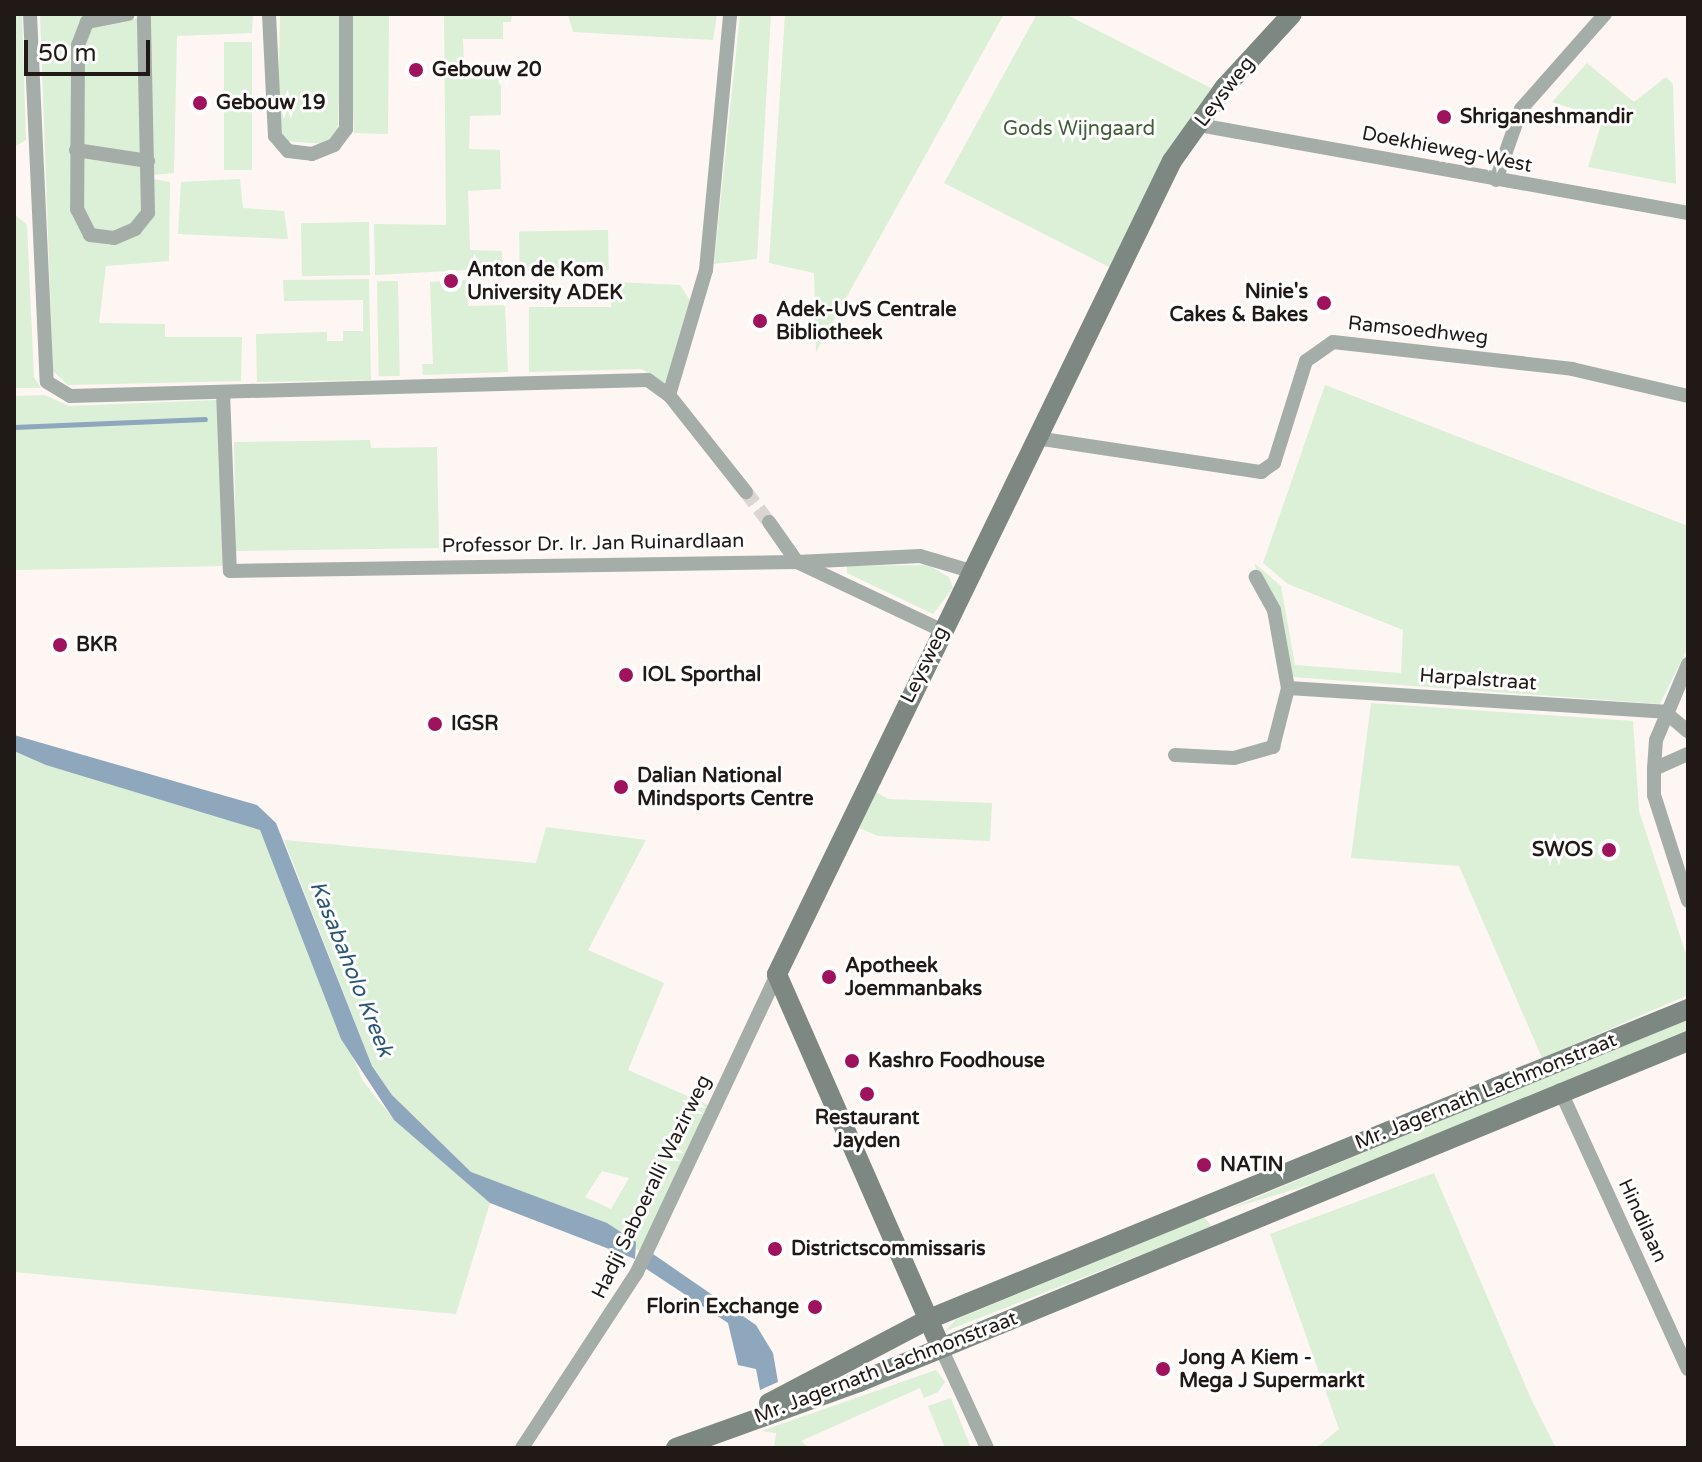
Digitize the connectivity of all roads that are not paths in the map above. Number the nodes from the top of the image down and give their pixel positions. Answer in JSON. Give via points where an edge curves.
{"nodes":[{"id":1,"x":30,"y":14,"type":"edge"},
{"id":2,"x":128,"y":14,"type":"edge"},
{"id":3,"x":144,"y":14,"type":"edge"},
{"id":4,"x":269,"y":14,"type":"edge"},
{"id":5,"x":346,"y":14,"type":"edge"},
{"id":6,"x":730,"y":14,"type":"edge"},
{"id":7,"x":1292,"y":14,"type":"edge"},
{"id":8,"x":1605,"y":14,"type":"edge"},
{"id":9,"x":1199,"y":125,"type":"junction"},
{"id":10,"x":76,"y":150,"type":"junction"},
{"id":11,"x":148,"y":161,"type":"junction"},
{"id":12,"x":1496,"y":180,"type":"junction"},
{"id":13,"x":1688,"y":213,"type":"edge"},
{"id":14,"x":223,"y":392,"type":"junction"},
{"id":15,"x":669,"y":395,"type":"junction"},
{"id":16,"x":1688,"y":396,"type":"edge"},
{"id":17,"x":1036,"y":438,"type":"junction"},
{"id":18,"x":746,"y":492,"type":"tunnel mouth"},
{"id":19,"x":769,"y":522,"type":"tunnel mouth"},
{"id":20,"x":797,"y":562,"type":"junction"},
{"id":21,"x":971,"y":571,"type":"junction"},
{"id":22,"x":1256,"y":577,"type":"dead end"},
{"id":23,"x":941,"y":630,"type":"junction"},
{"id":24,"x":1688,"y":664,"type":"edge"},
{"id":25,"x":1288,"y":688,"type":"junction"},
{"id":26,"x":1665,"y":712,"type":"junction"},
{"id":27,"x":1688,"y":731,"type":"edge"},
{"id":28,"x":1688,"y":754,"type":"edge"},
{"id":29,"x":1175,"y":755,"type":"dead end"},
{"id":30,"x":1654,"y":769,"type":"junction"},
{"id":31,"x":1688,"y":901,"type":"edge"},
{"id":32,"x":777,"y":974,"type":"junction"},
{"id":33,"x":1688,"y":1009,"type":"edge"},
{"id":34,"x":1688,"y":1041,"type":"edge"},
{"id":35,"x":1560,"y":1090,"type":"junction"},
{"id":36,"x":929,"y":1319,"type":"junction"},
{"id":37,"x":941,"y":1348,"type":"junction"},
{"id":38,"x":1688,"y":1369,"type":"edge"},
{"id":39,"x":683,"y":1445,"type":"edge"},
{"id":40,"x":522,"y":1448,"type":"edge"},
{"id":41,"x":987,"y":1448,"type":"edge"}],
"edges":[{"from":1,"to":14,"type":"street","via":[[47,382],[70,396]]},
{"from":2,"to":10,"type":"street","via":[[87,22],[78,45]]},
{"from":3,"to":11,"type":"street"},
{"from":4,"to":5,"type":"street","via":[[275,136],[288,151],[312,154],[334,145],[346,129]]},
{"from":6,"to":15,"type":"street","via":[[706,270]]},
{"from":7,"to":9,"type":"main road","name":"Leysweg"},
{"from":8,"to":12,"type":"street","via":[[1521,109]]},
{"from":9,"to":12,"type":"street","name":"Doekhieweg-West"},
{"from":9,"to":17,"type":"main road","name":"Leysweg","via":[[1172,161]]},
{"from":10,"to":11,"type":"street"},
{"from":10,"to":11,"type":"street","via":[[77,209],[90,235],[114,238],[135,229],[148,213]]},
{"from":12,"to":13,"type":"street","name":"Doekhieweg-West"},
{"from":14,"to":15,"type":"street","via":[[648,380]]},
{"from":14,"to":20,"type":"street","name":"Professor Dr. Ir. Jan Ruinardlaan","via":[[230,571]]},
{"from":15,"to":18,"type":"street"},
{"from":16,"to":17,"type":"street","name":"Ramsoedhweg","via":[[1572,369],[1333,342],[1306,361],[1274,463],[1261,472]]},
{"from":17,"to":21,"type":"main road","name":"Leysweg"},
{"from":19,"to":20,"type":"street"},
{"from":20,"to":21,"type":"street","via":[[920,556]]},
{"from":20,"to":23,"type":"street","name":"Professor Dr. Ir. Jan Ruinardlaan"},
{"from":21,"to":23,"type":"main road","name":"Leysweg"},
{"from":22,"to":25,"type":"street","via":[[1274,610]]},
{"from":23,"to":32,"type":"main road","name":"Leysweg"},
{"from":24,"to":26,"type":"street"},
{"from":25,"to":26,"type":"street","name":"Harpalstraat"},
{"from":25,"to":29,"type":"street","via":[[1273,747],[1234,758]]},
{"from":26,"to":27,"type":"street"},
{"from":26,"to":30,"type":"street"},
{"from":28,"to":30,"type":"street"},
{"from":30,"to":31,"type":"street","via":[[1654,795]]},
{"from":32,"to":36,"type":"main road"},
{"from":32,"to":40,"type":"street","name":"Hadji Saboeralli Wazirweg","via":[[637,1272]]},
{"from":33,"to":36,"type":"main road","name":"Mr. Jagernath Lachmonstraat"},
{"from":34,"to":35,"type":"main road","name":"Mr. Jagernath Lachmonstraat"},
{"from":35,"to":37,"type":"main road","name":"Mr. Jagernath Lachmonstraat"},
{"from":35,"to":38,"type":"street","name":"Hindilaan"},
{"from":36,"to":37,"type":"main road"},
{"from":36,"to":39,"type":"main road","name":"Mr. Jagernath Lachmonstraat"},
{"from":37,"to":39,"type":"main road","name":"Mr. Jagernath Lachmonstraat"},
{"from":37,"to":41,"type":"street"}]}
